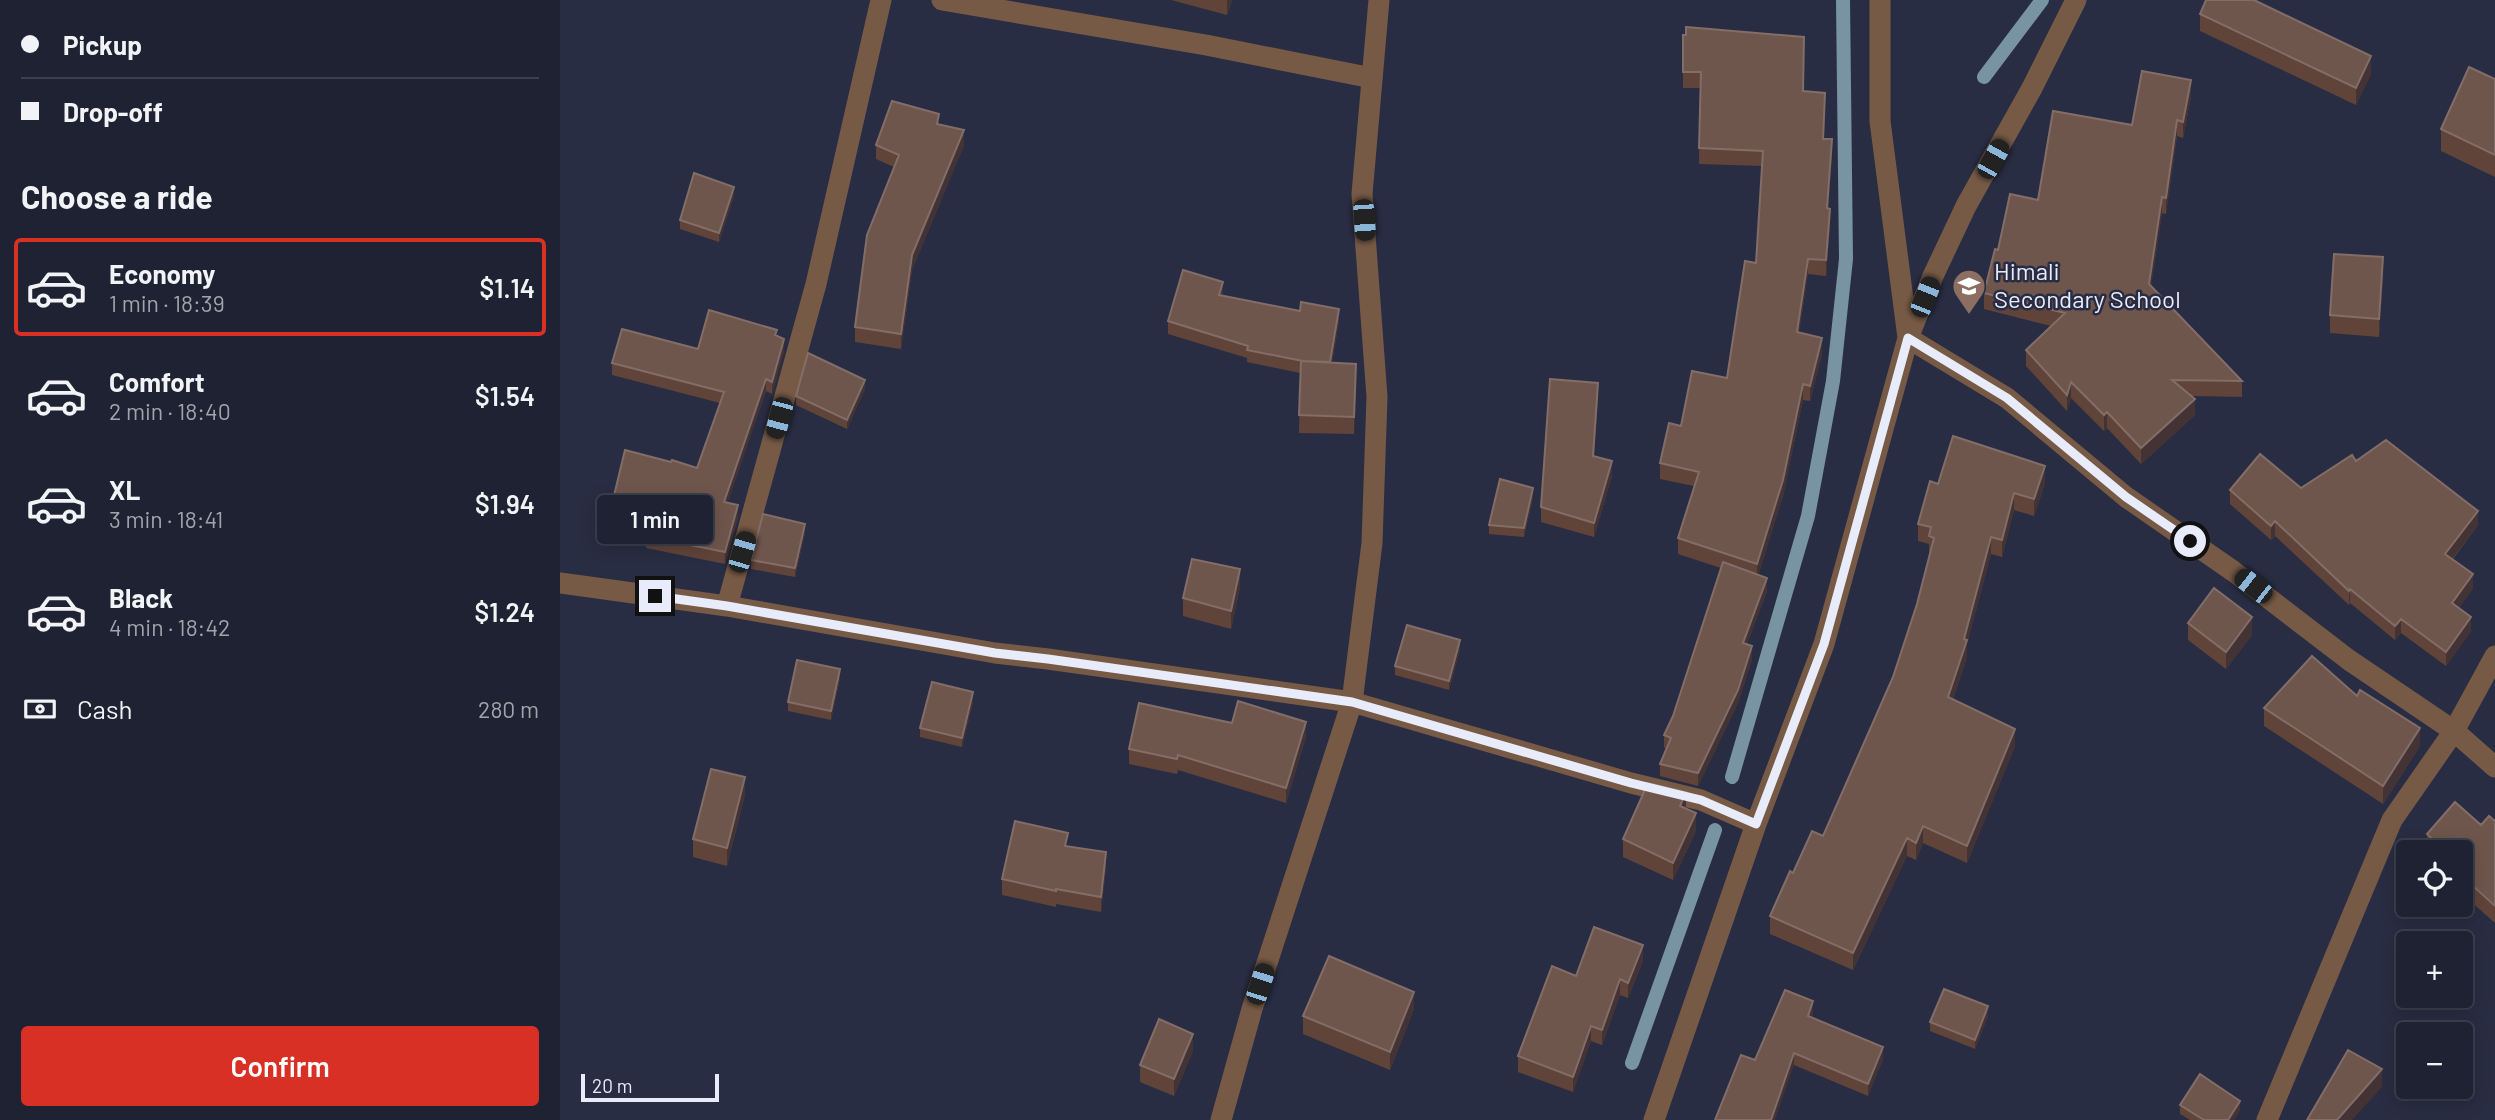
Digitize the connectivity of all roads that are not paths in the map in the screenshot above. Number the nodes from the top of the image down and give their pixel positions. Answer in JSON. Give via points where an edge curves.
{"nodes":[{"id":1,"x":881,"y":0,"type":"edge"},
{"id":2,"x":942,"y":0,"type":"edge"},
{"id":3,"x":1379,"y":0,"type":"edge"},
{"id":4,"x":1880,"y":0,"type":"edge"},
{"id":5,"x":2076,"y":0,"type":"edge"},
{"id":6,"x":1372,"y":79,"type":"junction"},
{"id":7,"x":1908,"y":338,"type":"junction"},
{"id":8,"x":560,"y":583,"type":"edge"},
{"id":9,"x":727,"y":606,"type":"junction"},
{"id":10,"x":2495,"y":656,"type":"edge"},
{"id":11,"x":1352,"y":702,"type":"junction"},
{"id":12,"x":2454,"y":732,"type":"junction"},
{"id":13,"x":2495,"y":767,"type":"edge"},
{"id":14,"x":1756,"y":824,"type":"junction"},
{"id":15,"x":1221,"y":1120,"type":"edge"},
{"id":16,"x":1654,"y":1120,"type":"edge"},
{"id":17,"x":2267,"y":1120,"type":"edge"}],
"edges":[{"from":1,"to":9,"type":"street","via":[[816,284]]},
{"from":2,"to":6,"type":"street"},
{"from":3,"to":6,"type":"street"},
{"from":4,"to":7,"type":"street","via":[[1880,121]]},
{"from":5,"to":7,"type":"street","via":[[1966,206]]},
{"from":6,"to":11,"type":"street","via":[[1362,194],[1377,397],[1372,543]]},
{"from":7,"to":12,"type":"street","via":[[2007,398],[2126,497],[2234,570],[2349,660]]},
{"from":7,"to":14,"type":"street","via":[[1824,644]]},
{"from":8,"to":9,"type":"street"},
{"from":9,"to":11,"type":"street","via":[[995,653]]},
{"from":10,"to":12,"type":"street"},
{"from":11,"to":14,"type":"street","via":[[1701,800]]},
{"from":11,"to":15,"type":"street","via":[[1252,1009]]},
{"from":12,"to":13,"type":"street"},
{"from":12,"to":17,"type":"street","via":[[2392,821]]},
{"from":14,"to":16,"type":"street"}]}
